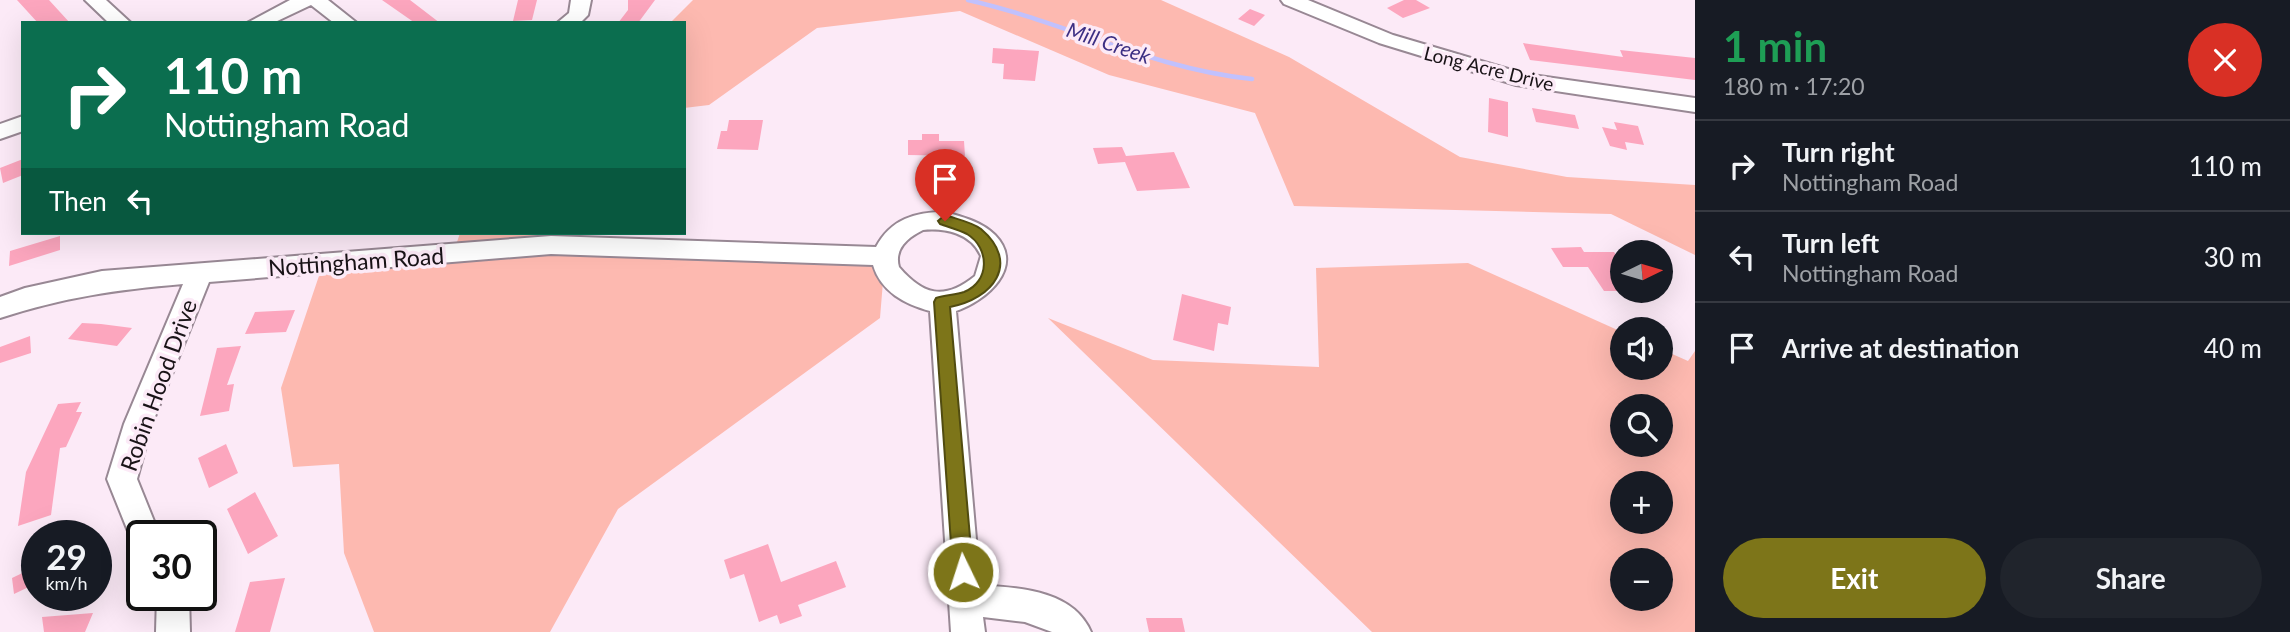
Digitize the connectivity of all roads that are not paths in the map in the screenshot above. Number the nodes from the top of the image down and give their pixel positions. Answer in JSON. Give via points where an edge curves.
{"nodes":[{"id":1,"x":95,"y":0,"type":"edge"},
{"id":2,"x":306,"y":0,"type":"edge"},
{"id":3,"x":316,"y":0,"type":"edge"},
{"id":4,"x":581,"y":0,"type":"edge"},
{"id":5,"x":1291,"y":0,"type":"edge"},
{"id":6,"x":1342,"y":0,"type":"edge"},
{"id":7,"x":1325,"y":14,"type":"junction"},
{"id":8,"x":119,"y":21,"type":"edge"},
{"id":9,"x":261,"y":21,"type":"edge"},
{"id":10,"x":344,"y":21,"type":"edge"},
{"id":11,"x":570,"y":21,"type":"edge"},
{"id":12,"x":1695,"y":105,"type":"edge"},
{"id":13,"x":21,"y":124,"type":"edge"},
{"id":14,"x":0,"y":132,"type":"edge"},
{"id":15,"x":885,"y":257,"type":"junction"},
{"id":16,"x":200,"y":273,"type":"junction"},
{"id":17,"x":942,"y":302,"type":"junction"},
{"id":18,"x":0,"y":309,"type":"edge"},
{"id":19,"x":139,"y":520,"type":"edge"},
{"id":20,"x":965,"y":599,"type":"junction"},
{"id":21,"x":173,"y":611,"type":"edge"},
{"id":22,"x":173,"y":632,"type":"edge"},
{"id":23,"x":968,"y":632,"type":"edge"},
{"id":24,"x":1074,"y":632,"type":"edge"}],
"edges":[{"from":1,"to":8,"type":"street"},
{"from":2,"to":9,"type":"street"},
{"from":3,"to":10,"type":"street"},
{"from":4,"to":11,"type":"street","via":[[578,15]]},
{"from":5,"to":7,"type":"street","name":"Long Acre Drive"},
{"from":6,"to":7,"type":"street"},
{"from":7,"to":12,"type":"street","name":"Long Acre Drive","via":[[1442,58],[1523,80]]},
{"from":13,"to":14,"type":"street"},
{"from":15,"to":16,"type":"street","name":"Nottingham Road","via":[[551,246]]},
{"from":15,"to":17,"type":"street","via":[[889,276],[915,297]]},
{"from":15,"to":17,"type":"street","via":[[895,235],[918,222],[945,221],[973,231],[989,247],[993,270],[982,288],[967,298]]},
{"from":16,"to":18,"type":"street","name":"Nottingham Road","via":[[102,281],[25,298]]},
{"from":16,"to":19,"type":"street","name":"Robin Hood Drive","via":[[138,424],[122,479]]},
{"from":17,"to":20,"type":"street"},
{"from":20,"to":23,"type":"street"},
{"from":20,"to":24,"type":"street","via":[[1045,611]]},
{"from":21,"to":22,"type":"street"}]}
